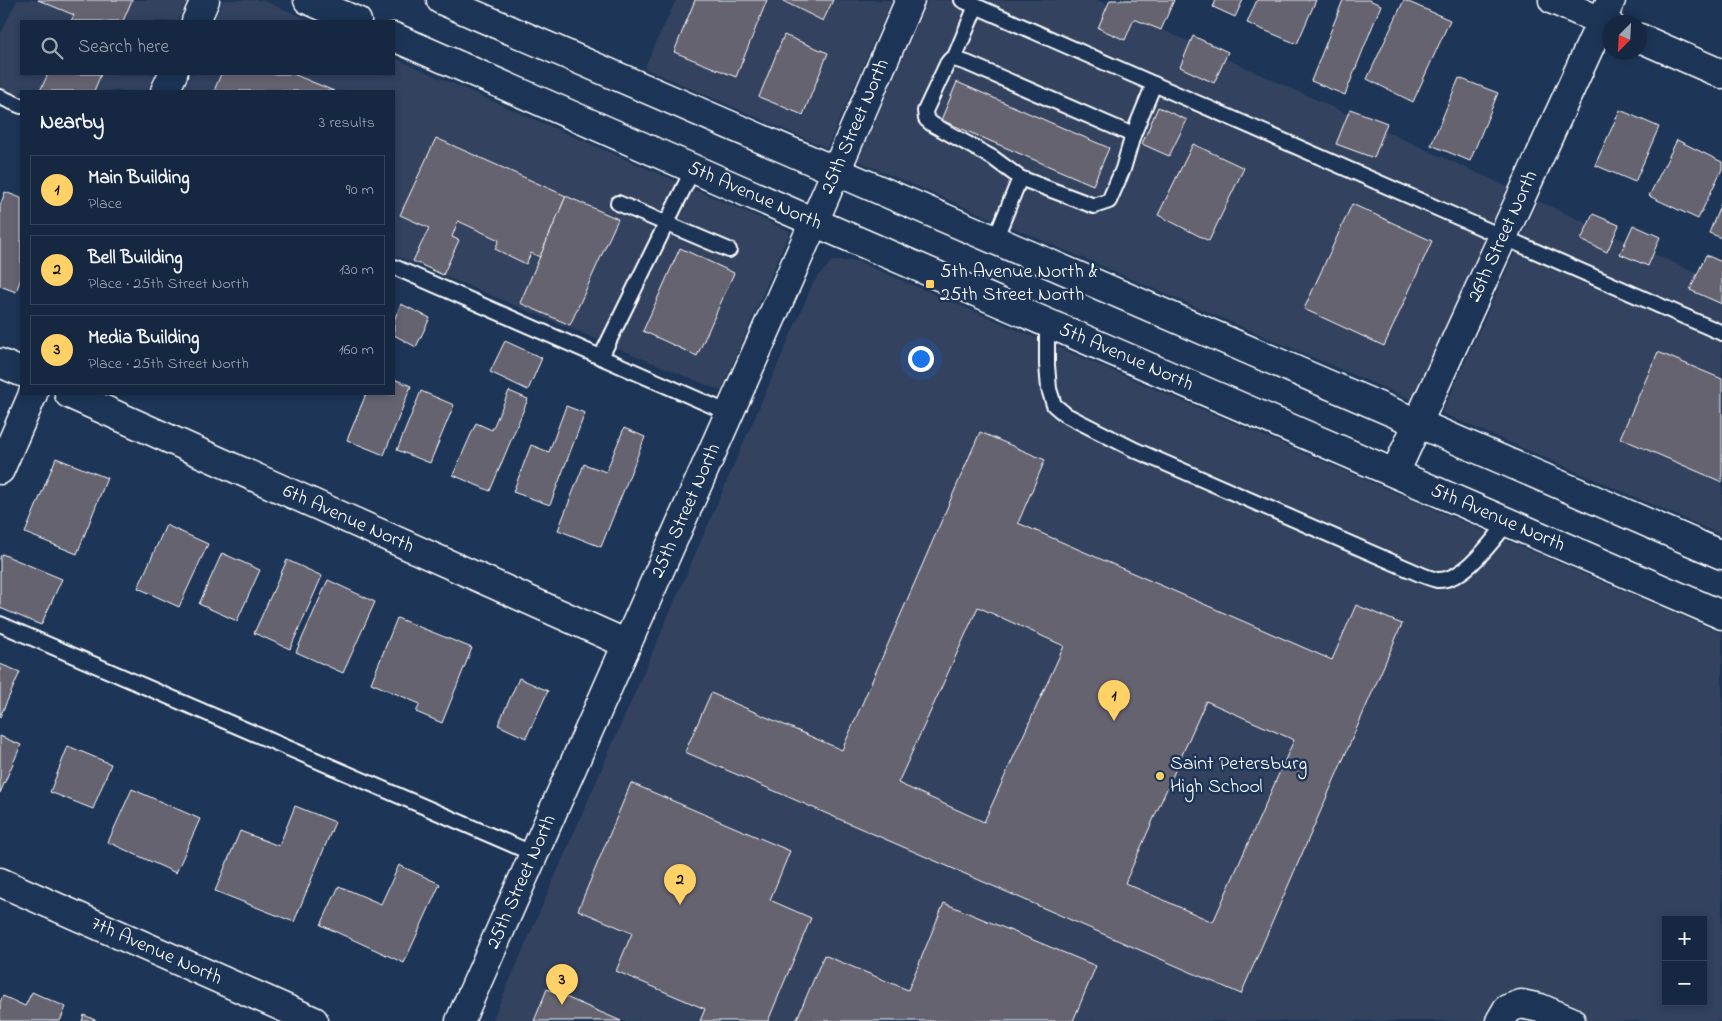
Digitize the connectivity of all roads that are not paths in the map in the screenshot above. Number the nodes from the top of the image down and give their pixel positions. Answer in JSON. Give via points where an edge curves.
{"nodes":[{"id":1,"x":205,"y":0,"type":"edge"},
{"id":2,"x":308,"y":0,"type":"edge"},
{"id":3,"x":441,"y":0,"type":"edge"},
{"id":4,"x":910,"y":0,"type":"edge"},
{"id":5,"x":962,"y":0,"type":"edge"},
{"id":6,"x":1553,"y":0,"type":"edge"},
{"id":7,"x":976,"y":6,"type":"junction"},
{"id":8,"x":1607,"y":15,"type":"edge"},
{"id":9,"x":196,"y":20,"type":"edge"},
{"id":10,"x":355,"y":20,"type":"edge"},
{"id":11,"x":1602,"y":26,"type":"edge"},
{"id":12,"x":395,"y":38,"type":"edge"},
{"id":13,"x":1647,"y":41,"type":"edge"},
{"id":14,"x":954,"y":59,"type":"junction"},
{"id":15,"x":1722,"y":74,"type":"edge"},
{"id":16,"x":173,"y":75,"type":"edge"},
{"id":17,"x":1154,"y":84,"type":"junction"},
{"id":18,"x":165,"y":90,"type":"edge"},
{"id":19,"x":0,"y":97,"type":"edge"},
{"id":20,"x":20,"y":106,"type":"edge"},
{"id":21,"x":1133,"y":135,"type":"junction"},
{"id":22,"x":694,"y":168,"type":"junction"},
{"id":23,"x":836,"y":172,"type":"junction"},
{"id":24,"x":1020,"y":178,"type":"junction"},
{"id":25,"x":618,"y":203,"type":"dead end"},
{"id":26,"x":814,"y":222,"type":"junction"},
{"id":27,"x":666,"y":224,"type":"junction"},
{"id":28,"x":1504,"y":237,"type":"junction"},
{"id":29,"x":995,"y":240,"type":"junction"},
{"id":30,"x":729,"y":250,"type":"dead end"},
{"id":31,"x":395,"y":267,"type":"edge"},
{"id":32,"x":1047,"y":322,"type":"junction"},
{"id":33,"x":1722,"y":333,"type":"edge"},
{"id":34,"x":601,"y":357,"type":"junction"},
{"id":35,"x":0,"y":363,"type":"edge"},
{"id":36,"x":20,"y":372,"type":"edge"},
{"id":37,"x":33,"y":395,"type":"edge"},
{"id":38,"x":71,"y":395,"type":"edge"},
{"id":39,"x":729,"y":413,"type":"junction"},
{"id":40,"x":1419,"y":423,"type":"junction"},
{"id":41,"x":0,"y":470,"type":"edge"},
{"id":42,"x":1395,"y":473,"type":"junction"},
{"id":43,"x":1508,"y":522,"type":"junction"},
{"id":44,"x":1722,"y":555,"type":"edge"},
{"id":45,"x":1722,"y":595,"type":"edge"},
{"id":46,"x":1691,"y":601,"type":"junction"},
{"id":47,"x":1722,"y":614,"type":"edge"},
{"id":48,"x":0,"y":624,"type":"edge"},
{"id":49,"x":627,"y":644,"type":"junction"},
{"id":50,"x":534,"y":854,"type":"junction"},
{"id":51,"x":0,"y":882,"type":"edge"},
{"id":52,"x":314,"y":1021,"type":"edge"},
{"id":53,"x":460,"y":1021,"type":"edge"},
{"id":54,"x":1500,"y":1021,"type":"edge"},
{"id":55,"x":1571,"y":1021,"type":"edge"}],
"edges":[{"from":1,"to":9,"type":"street"},
{"from":2,"to":10,"type":"street"},
{"from":3,"to":23,"type":"street"},
{"from":4,"to":23,"type":"street","name":"25th Street North"},
{"from":5,"to":7,"type":"lane"},
{"from":6,"to":8,"type":"street"},
{"from":7,"to":14,"type":"lane"},
{"from":7,"to":17,"type":"lane"},
{"from":11,"to":28,"type":"street","name":"26th Street North"},
{"from":12,"to":22,"type":"street","name":"5th Avenue North"},
{"from":13,"to":15,"type":"street"},
{"from":14,"to":21,"type":"lane"},
{"from":14,"to":24,"type":"lane","via":[[947,64],[936,87],[925,111],[926,120],[993,158]]},
{"from":16,"to":18,"type":"street"},
{"from":17,"to":21,"type":"lane"},
{"from":17,"to":28,"type":"lane"},
{"from":19,"to":20,"type":"lane"},
{"from":21,"to":24,"type":"lane","via":[[1123,169],[1108,200],[1094,206]]},
{"from":22,"to":26,"type":"street","name":"5th Avenue North"},
{"from":22,"to":27,"type":"lane"},
{"from":23,"to":26,"type":"street","name":"25th Street North"},
{"from":23,"to":29,"type":"street"},
{"from":24,"to":29,"type":"lane"},
{"from":25,"to":27,"type":"lane"},
{"from":26,"to":32,"type":"street","name":"5th Avenue North"},
{"from":26,"to":39,"type":"street","name":"25th Street North"},
{"from":27,"to":30,"type":"lane"},
{"from":27,"to":34,"type":"lane"},
{"from":28,"to":33,"type":"lane"},
{"from":28,"to":40,"type":"street","name":"26th Street North"},
{"from":29,"to":40,"type":"street"},
{"from":31,"to":34,"type":"lane"},
{"from":32,"to":42,"type":"street","name":"5th Avenue North"},
{"from":32,"to":43,"type":"lane","via":[[1048,388],[1054,405],[1066,415],[1135,450],[1422,575],[1436,580],[1448,579],[1477,561]]},
{"from":34,"to":39,"type":"lane"},
{"from":35,"to":36,"type":"street"},
{"from":37,"to":41,"type":"street"},
{"from":38,"to":49,"type":"street","name":"6th Avenue North"},
{"from":39,"to":49,"type":"street","name":"25th Street North"},
{"from":40,"to":42,"type":"street","name":"26th Street North"},
{"from":40,"to":44,"type":"street"},
{"from":42,"to":43,"type":"street","name":"5th Avenue North"},
{"from":43,"to":46,"type":"street","name":"5th Avenue North"},
{"from":45,"to":46,"type":"street"},
{"from":46,"to":47,"type":"street","name":"5th Avenue North"},
{"from":48,"to":50,"type":"lane"},
{"from":49,"to":50,"type":"street","name":"25th Street North"},
{"from":50,"to":53,"type":"street","name":"25th Street North"},
{"from":51,"to":52,"type":"street","name":"7th Avenue North"},
{"from":54,"to":55,"type":"street","via":[[1507,1009],[1521,1004]]}]}
